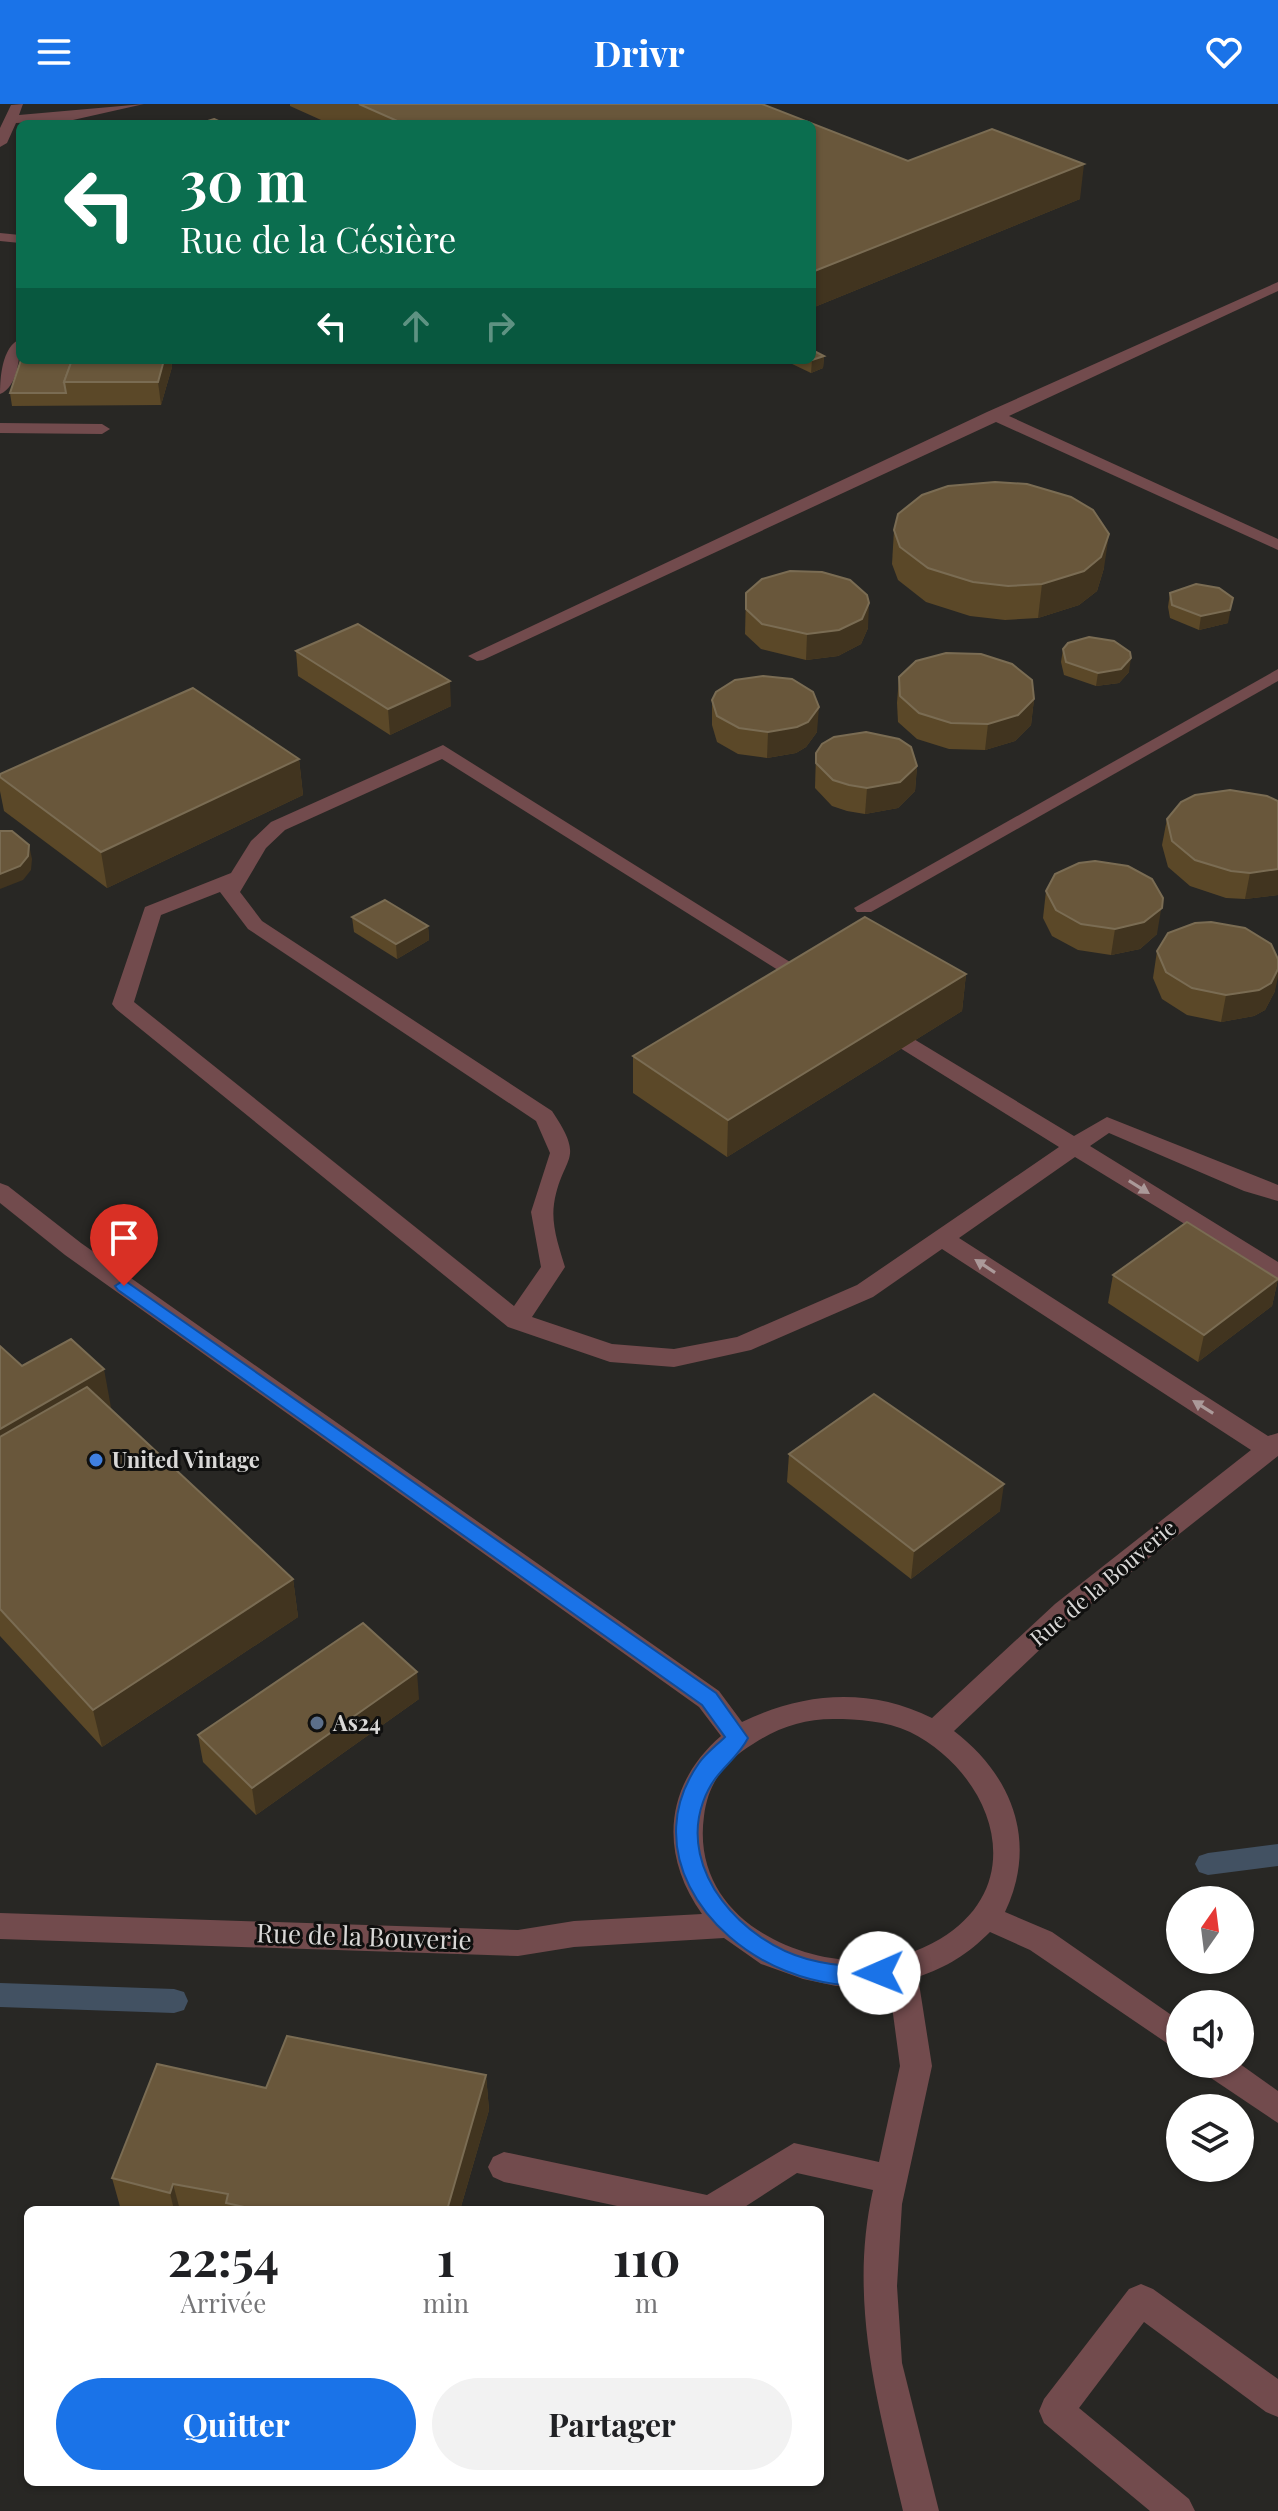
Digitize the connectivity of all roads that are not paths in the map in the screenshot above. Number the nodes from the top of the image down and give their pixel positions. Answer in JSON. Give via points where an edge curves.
{"nodes":[{"id":1,"x":17,"y":104,"type":"edge"},
{"id":2,"x":138,"y":104,"type":"edge"},
{"id":3,"x":46,"y":120,"type":"edge"},
{"id":4,"x":6,"y":126,"type":"edge"},
{"id":5,"x":0,"y":143,"type":"edge"},
{"id":6,"x":1278,"y":286,"type":"edge"},
{"id":7,"x":16,"y":354,"type":"edge"},
{"id":8,"x":0,"y":389,"type":"edge"},
{"id":9,"x":993,"y":415,"type":"junction"},
{"id":10,"x":0,"y":428,"type":"edge"},
{"id":11,"x":102,"y":429,"type":"dead end"},
{"id":12,"x":1278,"y":545,"type":"edge"},
{"id":13,"x":477,"y":656,"type":"dead end"},
{"id":14,"x":1278,"y":674,"type":"edge"},
{"id":15,"x":237,"y":878,"type":"junction"},
{"id":16,"x":864,"y":908,"type":"dead end"},
{"id":17,"x":833,"y":995,"type":"edge"},
{"id":18,"x":873,"y":1020,"type":"edge"},
{"id":19,"x":1072,"y":1146,"type":"junction"},
{"id":20,"x":0,"y":1191,"type":"edge"},
{"id":21,"x":1278,"y":1193,"type":"edge"},
{"id":22,"x":944,"y":1239,"type":"junction"},
{"id":23,"x":1278,"y":1273,"type":"edge"},
{"id":24,"x":517,"y":1321,"type":"junction"},
{"id":25,"x":1273,"y":1445,"type":"edge"},
{"id":26,"x":934,"y":1733,"type":"junction"},
{"id":27,"x":738,"y":1738,"type":"junction"},
{"id":28,"x":986,"y":1917,"type":"junction"},
{"id":29,"x":728,"y":1925,"type":"junction"},
{"id":30,"x":0,"y":1926,"type":"edge"},
{"id":31,"x":902,"y":1970,"type":"junction"},
{"id":32,"x":1166,"y":2028,"type":"edge"},
{"id":33,"x":1235,"y":2078,"type":"edge"},
{"id":34,"x":1278,"y":2109,"type":"edge"},
{"id":35,"x":504,"y":2167,"type":"dead end"},
{"id":36,"x":891,"y":2179,"type":"junction"},
{"id":37,"x":690,"y":2206,"type":"edge"},
{"id":38,"x":716,"y":2206,"type":"edge"},
{"id":39,"x":1278,"y":2400,"type":"edge"},
{"id":40,"x":921,"y":2511,"type":"edge"},
{"id":41,"x":1177,"y":2511,"type":"edge"}],
"edges":[{"from":1,"to":4,"type":"street"},
{"from":2,"to":3,"type":"street"},
{"from":4,"to":5,"type":"street"},
{"from":6,"to":9,"type":"street"},
{"from":7,"to":8,"type":"street"},
{"from":9,"to":12,"type":"street"},
{"from":9,"to":13,"type":"street"},
{"from":10,"to":11,"type":"street"},
{"from":14,"to":16,"type":"street"},
{"from":15,"to":17,"type":"street","via":[[278,826],[443,751]]},
{"from":15,"to":24,"type":"street","via":[[230,892],[255,925],[544,1116],[561,1140],[560,1167],[543,1201],[542,1225],[553,1267]]},
{"from":15,"to":24,"type":"street","via":[[152,911],[123,1004]]},
{"from":18,"to":19,"type":"street"},
{"from":19,"to":21,"type":"street","via":[[1107,1124]]},
{"from":19,"to":22,"type":"street"},
{"from":19,"to":23,"type":"street","one_way":true},
{"from":20,"to":27,"type":"street","via":[[85,1259],[709,1699]]},
{"from":22,"to":24,"type":"street","via":[[865,1291],[742,1344],[674,1358],[610,1353]]},
{"from":25,"to":22,"type":"street","one_way":true},
{"from":25,"to":26,"type":"street","name":"Rue de la Bouverie","via":[[1064,1611]]},
{"from":26,"to":27,"type":"street","via":[[896,1715],[826,1708],[772,1720]]},
{"from":26,"to":28,"type":"street","via":[[971,1760],[997,1797],[1009,1837],[1005,1879]]},
{"from":27,"to":29,"type":"street","via":[[707,1769],[690,1805],[687,1847],[700,1887]]},
{"from":28,"to":31,"type":"street","via":[[950,1949]]},
{"from":28,"to":32,"type":"street","via":[[1041,1941]]},
{"from":29,"to":30,"type":"street","name":"Rue de la Bouverie","via":[[574,1934],[518,1943]]},
{"from":29,"to":31,"type":"street","via":[[763,1952],[807,1970],[855,1976]]},
{"from":31,"to":36,"type":"street","via":[[916,2066]]},
{"from":33,"to":34,"type":"street"},
{"from":35,"to":37,"type":"street"},
{"from":36,"to":38,"type":"street","via":[[794,2158]]},
{"from":36,"to":40,"type":"street","via":[[880,2286],[885,2363]]},
{"from":39,"to":41,"type":"street","via":[[1141,2300],[1056,2411]]}]}
